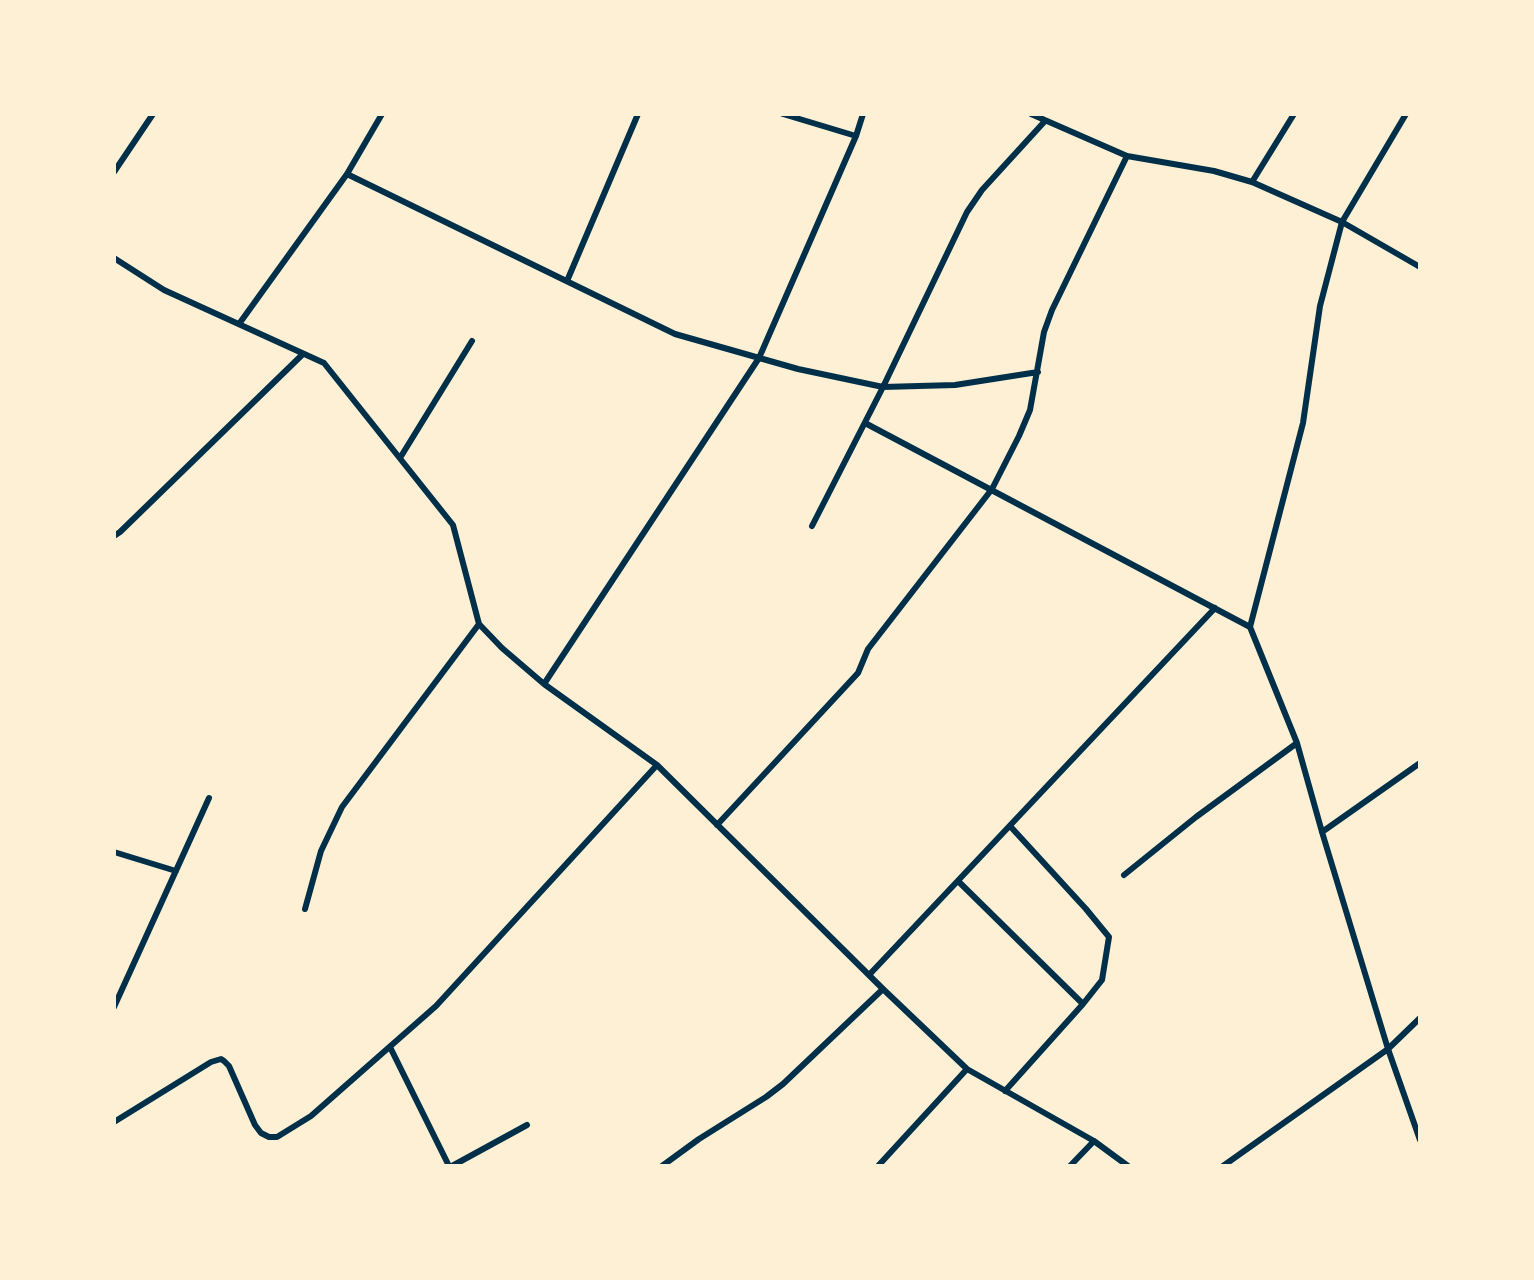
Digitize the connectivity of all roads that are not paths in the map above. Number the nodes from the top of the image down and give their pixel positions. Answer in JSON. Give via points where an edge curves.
{"nodes":[{"id":1,"x":153,"y":114,"type":"edge"},
{"id":2,"x":382,"y":114,"type":"edge"},
{"id":3,"x":638,"y":114,"type":"edge"},
{"id":4,"x":783,"y":114,"type":"edge"},
{"id":5,"x":863,"y":114,"type":"edge"},
{"id":6,"x":1031,"y":114,"type":"edge"},
{"id":7,"x":1294,"y":114,"type":"edge"},
{"id":8,"x":1406,"y":114,"type":"edge"},
{"id":9,"x":1045,"y":121,"type":"junction"},
{"id":10,"x":856,"y":136,"type":"junction"},
{"id":11,"x":1127,"y":156,"type":"junction"},
{"id":12,"x":114,"y":172,"type":"edge"},
{"id":13,"x":347,"y":174,"type":"junction"},
{"id":14,"x":1252,"y":182,"type":"junction"},
{"id":15,"x":1342,"y":222,"type":"junction"},
{"id":16,"x":114,"y":258,"type":"edge"},
{"id":17,"x":1420,"y":267,"type":"edge"},
{"id":18,"x":567,"y":281,"type":"junction"},
{"id":19,"x":239,"y":324,"type":"junction"},
{"id":20,"x":472,"y":341,"type":"dead end"},
{"id":21,"x":303,"y":354,"type":"junction"},
{"id":22,"x":759,"y":358,"type":"junction"},
{"id":23,"x":1038,"y":372,"type":"junction"},
{"id":24,"x":883,"y":387,"type":"junction"},
{"id":25,"x":865,"y":423,"type":"junction"},
{"id":26,"x":400,"y":458,"type":"junction"},
{"id":27,"x":992,"y":489,"type":"junction"},
{"id":28,"x":812,"y":525,"type":"dead end"},
{"id":29,"x":114,"y":536,"type":"edge"},
{"id":30,"x":1215,"y":608,"type":"junction"},
{"id":31,"x":479,"y":624,"type":"junction"},
{"id":32,"x":1250,"y":627,"type":"junction"},
{"id":33,"x":544,"y":684,"type":"junction"},
{"id":34,"x":1297,"y":743,"type":"junction"},
{"id":35,"x":1420,"y":764,"type":"edge"},
{"id":36,"x":657,"y":765,"type":"junction"},
{"id":37,"x":208,"y":798,"type":"dead end"},
{"id":38,"x":717,"y":825,"type":"junction"},
{"id":39,"x":1010,"y":826,"type":"junction"},
{"id":40,"x":1322,"y":832,"type":"junction"},
{"id":41,"x":114,"y":852,"type":"edge"},
{"id":42,"x":176,"y":871,"type":"junction"},
{"id":43,"x":1124,"y":875,"type":"dead end"},
{"id":44,"x":958,"y":881,"type":"junction"},
{"id":45,"x":305,"y":909,"type":"dead end"},
{"id":46,"x":869,"y":975,"type":"junction"},
{"id":47,"x":883,"y":989,"type":"junction"},
{"id":48,"x":1083,"y":1004,"type":"junction"},
{"id":49,"x":114,"y":1007,"type":"edge"},
{"id":50,"x":1420,"y":1018,"type":"edge"},
{"id":51,"x":390,"y":1047,"type":"junction"},
{"id":52,"x":1388,"y":1049,"type":"junction"},
{"id":53,"x":967,"y":1069,"type":"junction"},
{"id":54,"x":1005,"y":1091,"type":"junction"},
{"id":55,"x":114,"y":1122,"type":"edge"},
{"id":56,"x":527,"y":1125,"type":"dead end"},
{"id":57,"x":1420,"y":1140,"type":"edge"},
{"id":58,"x":1094,"y":1141,"type":"junction"},
{"id":59,"x":450,"y":1166,"type":"edge"},
{"id":60,"x":662,"y":1166,"type":"edge"},
{"id":61,"x":878,"y":1166,"type":"edge"},
{"id":62,"x":1070,"y":1166,"type":"edge"},
{"id":63,"x":1128,"y":1166,"type":"edge"},
{"id":64,"x":1223,"y":1166,"type":"edge"}],
"edges":[{"from":1,"to":12,"type":"street"},
{"from":2,"to":13,"type":"street"},
{"from":3,"to":18,"type":"street"},
{"from":4,"to":10,"type":"street"},
{"from":5,"to":10,"type":"street"},
{"from":6,"to":9,"type":"street"},
{"from":7,"to":14,"type":"street"},
{"from":8,"to":15,"type":"street"},
{"from":9,"to":11,"type":"street"},
{"from":9,"to":24,"type":"street","via":[[967,212]]},
{"from":10,"to":22,"type":"street"},
{"from":11,"to":14,"type":"street","via":[[1214,171]]},
{"from":11,"to":23,"type":"street","via":[[1052,310]]},
{"from":13,"to":18,"type":"street"},
{"from":13,"to":19,"type":"street"},
{"from":14,"to":15,"type":"street"},
{"from":15,"to":17,"type":"street"},
{"from":15,"to":32,"type":"street","via":[[1320,306],[1303,423]]},
{"from":16,"to":19,"type":"street","via":[[164,290]]},
{"from":18,"to":22,"type":"street","via":[[675,334]]},
{"from":19,"to":21,"type":"street"},
{"from":20,"to":26,"type":"street"},
{"from":21,"to":26,"type":"street","via":[[324,363]]},
{"from":21,"to":29,"type":"street"},
{"from":22,"to":24,"type":"street"},
{"from":22,"to":33,"type":"street"},
{"from":23,"to":24,"type":"street","via":[[955,385]]},
{"from":23,"to":27,"type":"street","via":[[1030,410]]},
{"from":24,"to":25,"type":"street"},
{"from":25,"to":27,"type":"street"},
{"from":25,"to":28,"type":"street"},
{"from":26,"to":31,"type":"street","via":[[453,525]]},
{"from":27,"to":30,"type":"street"},
{"from":27,"to":38,"type":"street","via":[[868,649],[858,673]]},
{"from":30,"to":32,"type":"street"},
{"from":30,"to":39,"type":"street"},
{"from":31,"to":33,"type":"street"},
{"from":31,"to":45,"type":"street","via":[[342,807],[321,851]]},
{"from":32,"to":34,"type":"street"},
{"from":33,"to":36,"type":"street"},
{"from":34,"to":40,"type":"street"},
{"from":34,"to":43,"type":"street"},
{"from":35,"to":40,"type":"street"},
{"from":36,"to":38,"type":"street"},
{"from":36,"to":51,"type":"street","via":[[436,1006]]},
{"from":37,"to":42,"type":"street"},
{"from":38,"to":46,"type":"street"},
{"from":39,"to":44,"type":"street"},
{"from":39,"to":48,"type":"street","via":[[1109,937],[1102,980]]},
{"from":40,"to":52,"type":"street"},
{"from":41,"to":42,"type":"street"},
{"from":42,"to":49,"type":"street"},
{"from":44,"to":46,"type":"street"},
{"from":44,"to":48,"type":"street"},
{"from":46,"to":47,"type":"street"},
{"from":47,"to":53,"type":"street"},
{"from":47,"to":60,"type":"street","via":[[783,1084]]},
{"from":48,"to":54,"type":"street"},
{"from":50,"to":52,"type":"street"},
{"from":51,"to":55,"type":"street","via":[[311,1116],[277,1137],[261,1133],[255,1125],[229,1066],[221,1059]]},
{"from":51,"to":59,"type":"street"},
{"from":52,"to":57,"type":"street"},
{"from":52,"to":64,"type":"street"},
{"from":53,"to":54,"type":"street"},
{"from":53,"to":61,"type":"street"},
{"from":54,"to":58,"type":"street"},
{"from":56,"to":59,"type":"street"},
{"from":58,"to":62,"type":"street"},
{"from":58,"to":63,"type":"street"}]}
